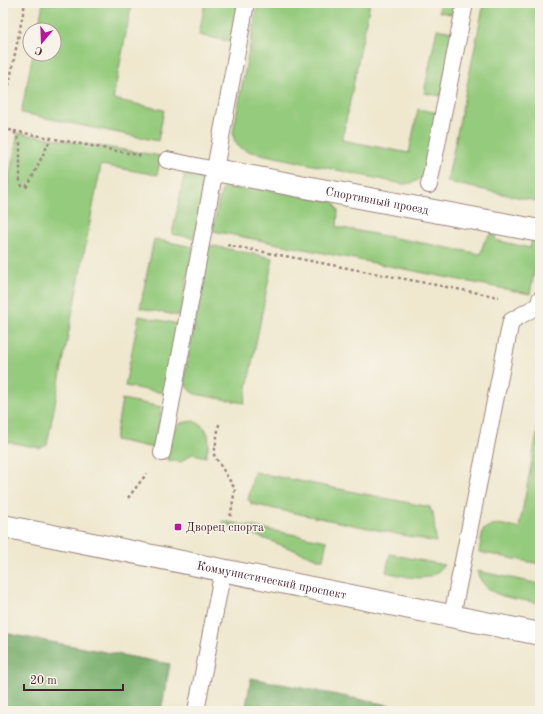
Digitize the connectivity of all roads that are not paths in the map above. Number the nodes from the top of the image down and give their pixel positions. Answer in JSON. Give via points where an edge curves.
{"nodes":[{"id":1,"x":246,"y":3,"type":"edge"},
{"id":2,"x":465,"y":3,"type":"edge"},
{"id":3,"x":167,"y":160,"type":"road end"},
{"id":4,"x":215,"y":170,"type":"junction"},
{"id":5,"x":429,"y":185,"type":"dead end"},
{"id":6,"x":540,"y":231,"type":"edge"},
{"id":7,"x":539,"y":302,"type":"edge"},
{"id":8,"x":162,"y":453,"type":"road end"},
{"id":9,"x":3,"y":526,"type":"edge"},
{"id":10,"x":223,"y":570,"type":"junction"},
{"id":11,"x":452,"y":616,"type":"junction"},
{"id":12,"x":540,"y":634,"type":"edge"},
{"id":13,"x":196,"y":711,"type":"edge"}],
"edges":[{"from":1,"to":4,"type":"lane"},
{"from":2,"to":5,"type":"lane"},
{"from":3,"to":4,"type":"lane"},
{"from":4,"to":6,"type":"main road","name":"Спортивный проезд"},
{"from":4,"to":8,"type":"lane"},
{"from":7,"to":11,"type":"lane","via":[[511,321]]},
{"from":9,"to":10,"type":"main road","name":"Коммунистический проспект"},
{"from":10,"to":11,"type":"main road","name":"Коммунистический проспект"},
{"from":10,"to":13,"type":"lane"},
{"from":11,"to":12,"type":"main road","name":"Коммунистический проспект"}]}
